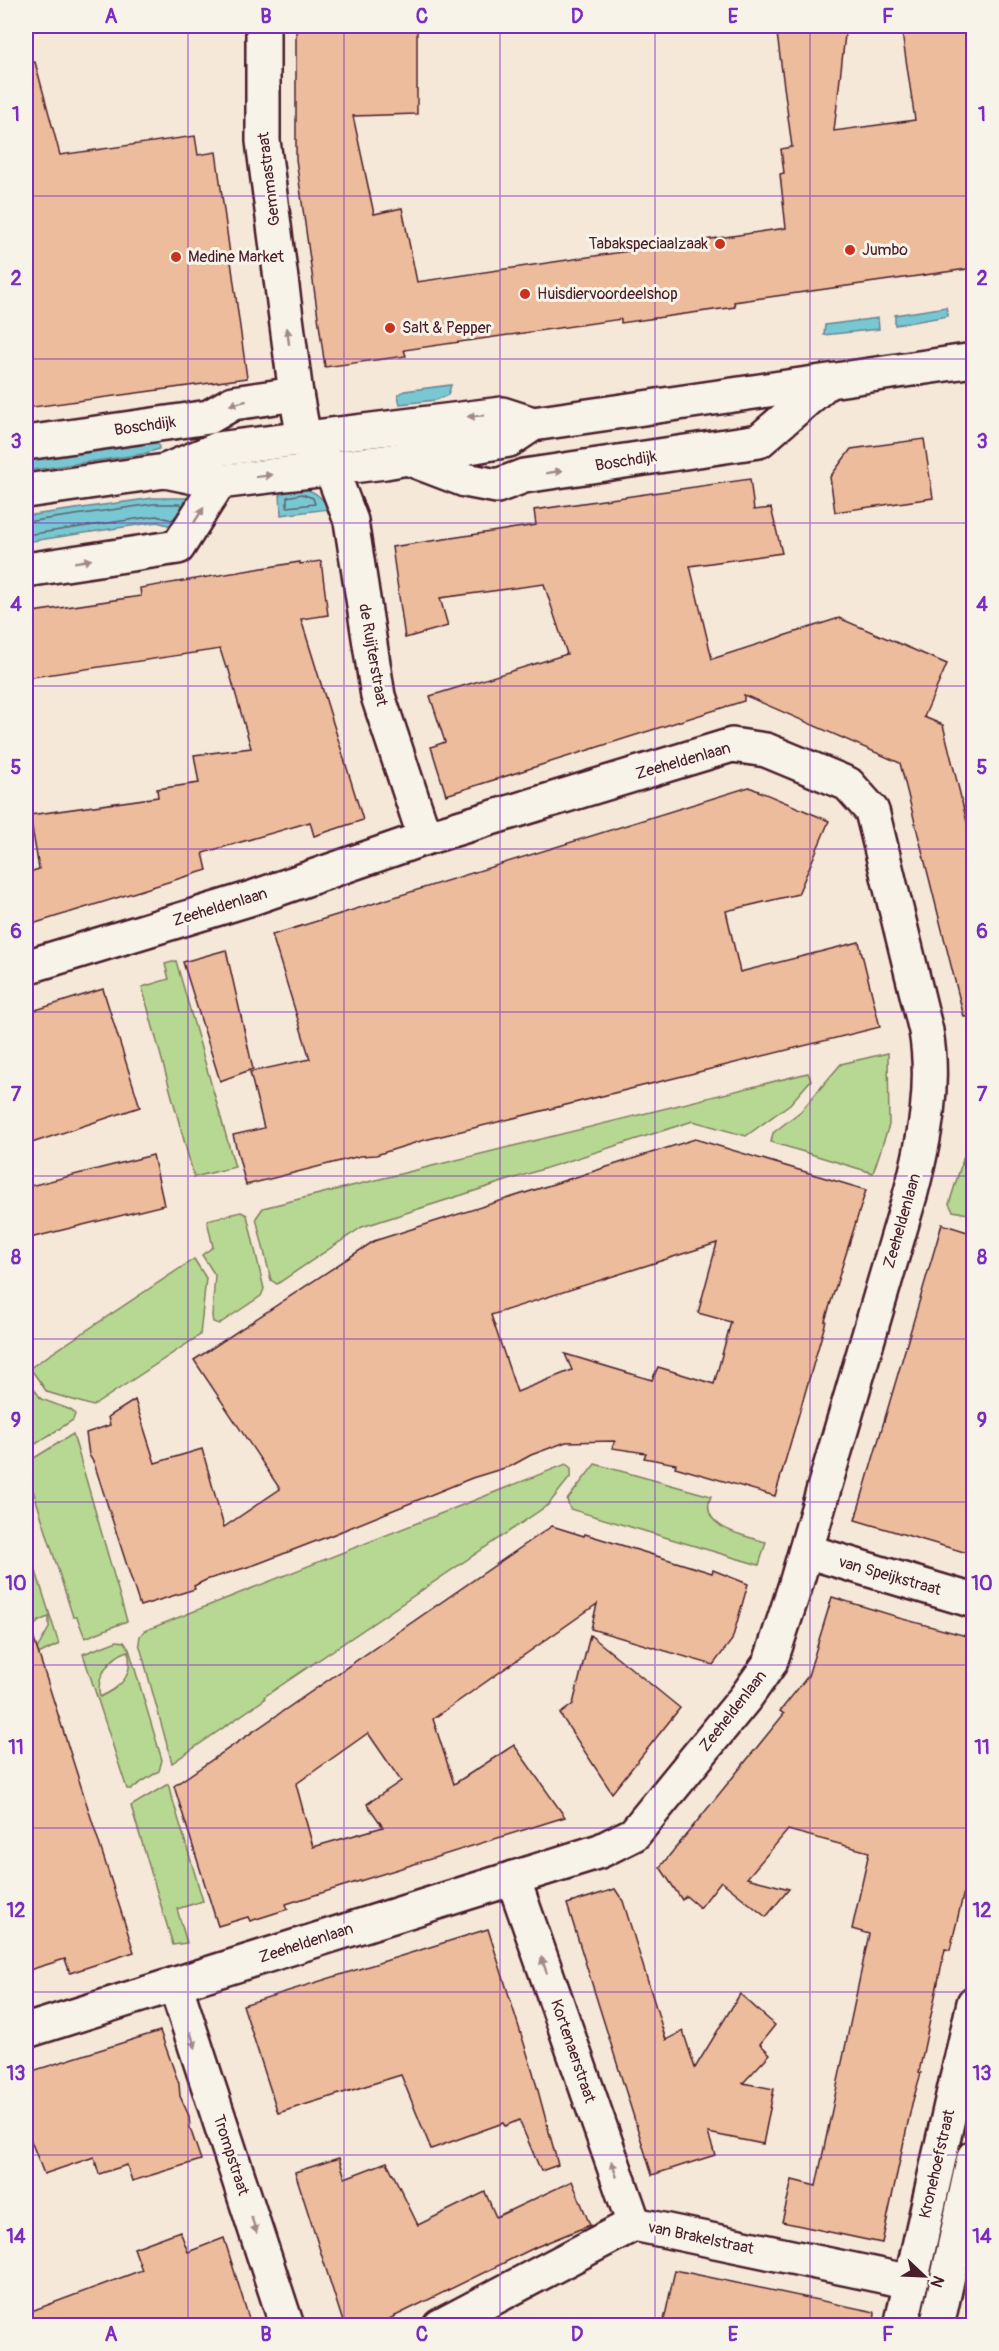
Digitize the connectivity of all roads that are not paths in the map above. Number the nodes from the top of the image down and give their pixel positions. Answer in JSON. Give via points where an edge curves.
{"nodes":[{"id":1,"x":263,"y":26,"type":"edge"},
{"id":2,"x":974,"y":360,"type":"edge"},
{"id":3,"x":827,"y":382,"type":"junction"},
{"id":4,"x":296,"y":394,"type":"junction"},
{"id":5,"x":532,"y":424,"type":"junction"},
{"id":6,"x":304,"y":438,"type":"junction"},
{"id":7,"x":26,"y":443,"type":"edge"},
{"id":8,"x":410,"y":459,"type":"junction"},
{"id":9,"x":331,"y":469,"type":"junction"},
{"id":10,"x":165,"y":471,"type":"junction"},
{"id":11,"x":219,"y":482,"type":"junction"},
{"id":12,"x":26,"y":491,"type":"edge"},
{"id":13,"x":26,"y":570,"type":"edge"},
{"id":14,"x":425,"y":838,"type":"junction"},
{"id":15,"x":26,"y":967,"type":"edge"},
{"id":16,"x":806,"y":1551,"type":"junction"},
{"id":17,"x":974,"y":1600,"type":"edge"},
{"id":18,"x":513,"y":1878,"type":"junction"},
{"id":19,"x":175,"y":1984,"type":"junction"},
{"id":20,"x":974,"y":2003,"type":"edge"},
{"id":21,"x":26,"y":2031,"type":"edge"},
{"id":22,"x":974,"y":2157,"type":"edge"},
{"id":23,"x":634,"y":2224,"type":"junction"},
{"id":24,"x":911,"y":2282,"type":"junction"},
{"id":25,"x":287,"y":2325,"type":"edge"},
{"id":26,"x":440,"y":2325,"type":"edge"},
{"id":27,"x":901,"y":2325,"type":"edge"},
{"id":28,"x":937,"y":2325,"type":"edge"}],
"edges":[{"from":4,"to":1,"type":"street","name":"Gemmastraat","one_way":true,"via":[[263,141]]},
{"from":2,"to":3,"type":"street","name":"Boschdijk"},
{"from":3,"to":5,"type":"street","name":"Boschdijk"},
{"from":8,"to":3,"type":"street","name":"Boschdijk","one_way":true,"via":[[465,480],[497,486],[524,477],[759,441]]},
{"from":4,"to":6,"type":"street","name":"Gemmastraat"},
{"from":4,"to":7,"type":"street","name":"Boschdijk","one_way":true,"via":[[233,402],[209,417]]},
{"from":5,"to":6,"type":"street","name":"Boschdijk","one_way":true,"via":[[502,414]]},
{"from":5,"to":8,"type":"street","name":"Boschdijk","via":[[509,440]]},
{"from":6,"to":9,"type":"street"},
{"from":6,"to":10,"type":"street","name":"Boschdijk","via":[[218,449]]},
{"from":8,"to":9,"type":"street","name":"Boschdijk"},
{"from":11,"to":9,"type":"street","name":"Boschdijk","one_way":true},
{"from":9,"to":14,"type":"street","name":"de Ruijterstraat","via":[[351,521],[378,696]]},
{"from":10,"to":11,"type":"street","name":"Boschdijk"},
{"from":10,"to":12,"type":"street","name":"Boschdijk"},
{"from":13,"to":11,"type":"street","one_way":true,"via":[[178,547]]},
{"from":14,"to":15,"type":"street","name":"Zeeheldenlaan","via":[[252,898]]},
{"from":14,"to":16,"type":"street","name":"Zeeheldenlaan","via":[[732,745],[766,750],[848,784],[872,811],[931,1061],[924,1144]]},
{"from":16,"to":17,"type":"street","name":"van Speijkstraat"},
{"from":16,"to":18,"type":"street","name":"Zeeheldenlaan","via":[[770,1663],[634,1833],[600,1851]]},
{"from":18,"to":19,"type":"street","name":"Zeeheldenlaan"},
{"from":23,"to":18,"type":"street","name":"Kortenaerstraat","one_way":true},
{"from":19,"to":21,"type":"street","name":"Zeeheldenlaan"},
{"from":19,"to":25,"type":"street","name":"Trompstraat","one_way":true},
{"from":20,"to":24,"type":"street","name":"Kronehoefstraat"},
{"from":22,"to":28,"type":"street","name":"Kronehoefstraat"},
{"from":23,"to":24,"type":"street","name":"van Brakelstraat"},
{"from":23,"to":26,"type":"street","name":"van Brakelstraat"},
{"from":24,"to":27,"type":"street","name":"Kronehoefstraat"}]}
